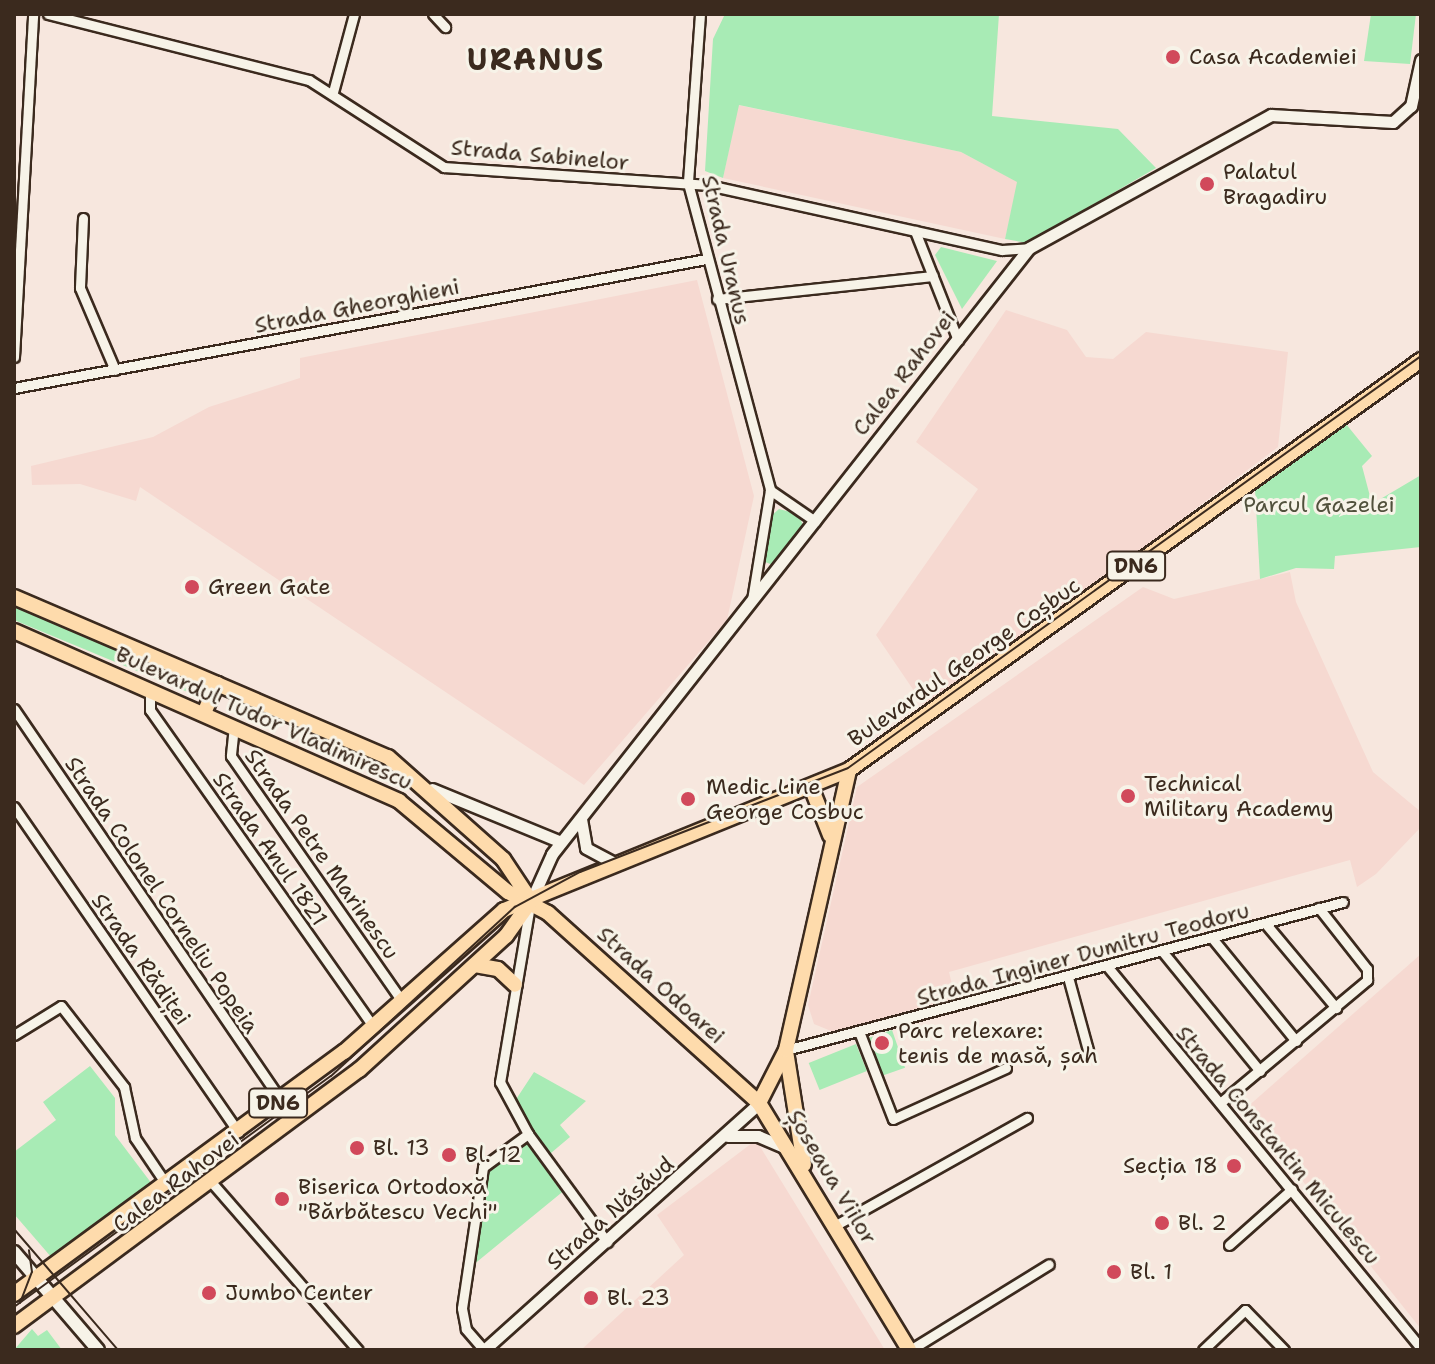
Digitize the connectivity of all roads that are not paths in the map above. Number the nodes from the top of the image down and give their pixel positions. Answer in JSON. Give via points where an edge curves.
{"nodes":[{"id":1,"x":33,"y":14,"type":"edge"},
{"id":2,"x":48,"y":14,"type":"edge"},
{"id":3,"x":354,"y":14,"type":"edge"},
{"id":4,"x":433,"y":14,"type":"edge"},
{"id":5,"x":700,"y":14,"type":"edge"},
{"id":6,"x":445,"y":27,"type":"dead end"},
{"id":7,"x":1421,"y":60,"type":"edge"},
{"id":8,"x":333,"y":92,"type":"junction"},
{"id":9,"x":688,"y":183,"type":"junction"},
{"id":10,"x":83,"y":218,"type":"dead end"},
{"id":11,"x":915,"y":231,"type":"junction"},
{"id":12,"x":1029,"y":248,"type":"junction"},
{"id":13,"x":706,"y":259,"type":"junction"},
{"id":14,"x":933,"y":276,"type":"junction"},
{"id":15,"x":717,"y":299,"type":"junction"},
{"id":16,"x":958,"y":340,"type":"junction"},
{"id":17,"x":14,"y":357,"type":"edge"},
{"id":18,"x":1421,"y":360,"type":"edge"},
{"id":19,"x":115,"y":370,"type":"junction"},
{"id":20,"x":14,"y":388,"type":"edge"},
{"id":21,"x":770,"y":490,"type":"junction"},
{"id":22,"x":815,"y":521,"type":"junction"},
{"id":23,"x":14,"y":597,"type":"edge"},
{"id":24,"x":752,"y":600,"type":"junction"},
{"id":25,"x":14,"y":631,"type":"edge"},
{"id":26,"x":217,"y":684,"type":"junction"},
{"id":27,"x":150,"y":690,"type":"junction"},
{"id":28,"x":14,"y":709,"type":"edge"},
{"id":29,"x":204,"y":713,"type":"junction"},
{"id":30,"x":234,"y":726,"type":"junction"},
{"id":31,"x":849,"y":770,"type":"junction"},
{"id":32,"x":811,"y":787,"type":"junction"},
{"id":33,"x":432,"y":789,"type":"junction"},
{"id":34,"x":14,"y":807,"type":"edge"},
{"id":35,"x":581,"y":819,"type":"junction"},
{"id":36,"x":830,"y":836,"type":"junction"},
{"id":37,"x":561,"y":842,"type":"junction"},
{"id":38,"x":612,"y":862,"type":"junction"},
{"id":39,"x":531,"y":901,"type":"junction"},
{"id":40,"x":1343,"y":902,"type":"dead end"},
{"id":41,"x":1319,"y":908,"type":"junction"},
{"id":42,"x":1265,"y":923,"type":"junction"},
{"id":43,"x":1212,"y":938,"type":"junction"},
{"id":44,"x":1162,"y":951,"type":"junction"},
{"id":45,"x":475,"y":965,"type":"junction"},
{"id":46,"x":1107,"y":966,"type":"junction"},
{"id":47,"x":1068,"y":977,"type":"junction"},
{"id":48,"x":515,"y":985,"type":"junction"},
{"id":49,"x":401,"y":1000,"type":"junction"},
{"id":50,"x":1336,"y":1008,"type":"junction"},
{"id":51,"x":373,"y":1026,"type":"junction"},
{"id":52,"x":860,"y":1034,"type":"junction"},
{"id":53,"x":14,"y":1035,"type":"edge"},
{"id":54,"x":1296,"y":1041,"type":"junction"},
{"id":55,"x":786,"y":1050,"type":"junction"},
{"id":56,"x":1088,"y":1050,"type":"dead end"},
{"id":57,"x":1006,"y":1068,"type":"dead end"},
{"id":58,"x":1260,"y":1071,"type":"junction"},
{"id":59,"x":281,"y":1101,"type":"junction"},
{"id":60,"x":759,"y":1103,"type":"junction"},
{"id":61,"x":1220,"y":1103,"type":"junction"},
{"id":62,"x":1027,"y":1118,"type":"dead end"},
{"id":63,"x":238,"y":1132,"type":"junction"},
{"id":64,"x":528,"y":1134,"type":"junction"},
{"id":65,"x":728,"y":1136,"type":"junction"},
{"id":66,"x":793,"y":1153,"type":"junction"},
{"id":67,"x":805,"y":1173,"type":"junction"},
{"id":68,"x":166,"y":1184,"type":"junction"},
{"id":69,"x":213,"y":1184,"type":"junction"},
{"id":70,"x":1292,"y":1189,"type":"junction"},
{"id":71,"x":836,"y":1225,"type":"junction"},
{"id":72,"x":607,"y":1242,"type":"junction"},
{"id":73,"x":1229,"y":1245,"type":"dead end"},
{"id":74,"x":14,"y":1252,"type":"edge"},
{"id":75,"x":14,"y":1264,"type":"edge"},
{"id":76,"x":1049,"y":1264,"type":"dead end"},
{"id":77,"x":33,"y":1279,"type":"junction"},
{"id":78,"x":14,"y":1294,"type":"edge"},
{"id":79,"x":50,"y":1299,"type":"junction"},
{"id":80,"x":14,"y":1326,"type":"edge"},
{"id":81,"x":1421,"y":1348,"type":"edge"},
{"id":82,"x":87,"y":1350,"type":"edge"},
{"id":83,"x":98,"y":1350,"type":"edge"},
{"id":84,"x":358,"y":1350,"type":"edge"},
{"id":85,"x":484,"y":1350,"type":"edge"},
{"id":86,"x":910,"y":1350,"type":"edge"},
{"id":87,"x":1203,"y":1350,"type":"edge"},
{"id":88,"x":1284,"y":1350,"type":"edge"}],
"edges":[{"from":1,"to":17,"type":"street"},
{"from":2,"to":8,"type":"street","name":"Strada Sabinelor","via":[[282,70]]},
{"from":3,"to":8,"type":"street"},
{"from":4,"to":6,"type":"street"},
{"from":5,"to":9,"type":"street","name":"Strada Uranus"},
{"from":7,"to":12,"type":"street","name":"Calea Rahovei","via":[[1415,99],[1393,122],[1271,115]]},
{"from":8,"to":9,"type":"street","name":"Strada Sabinelor","via":[[444,167]]},
{"from":9,"to":11,"type":"street","name":"Strada Sabinelor"},
{"from":9,"to":13,"type":"street","name":"Strada Uranus"},
{"from":10,"to":19,"type":"street","via":[[81,294]]},
{"from":11,"to":12,"type":"street","name":"Strada Sabinelor"},
{"from":11,"to":14,"type":"street"},
{"from":12,"to":16,"type":"street","name":"Calea Rahovei"},
{"from":13,"to":15,"type":"street","name":"Strada Uranus"},
{"from":13,"to":19,"type":"street","name":"Strada Gheorghieni"},
{"from":14,"to":15,"type":"street"},
{"from":14,"to":16,"type":"street"},
{"from":15,"to":21,"type":"street","name":"Strada Uranus"},
{"from":16,"to":22,"type":"street","name":"Calea Rahovei"},
{"from":18,"to":31,"type":"main road","name":"Bulevardul George Coșbuc","number":"DN6"},
{"from":19,"to":20,"type":"street","name":"Strada Gheorghieni"},
{"from":21,"to":22,"type":"street"},
{"from":21,"to":24,"type":"street","name":"Strada Uranus"},
{"from":22,"to":24,"type":"street","name":"Calea Rahovei"},
{"from":23,"to":26,"type":"main road","name":"Bulevardul Tudor Vladimirescu"},
{"from":24,"to":35,"type":"street","name":"Calea Rahovei"},
{"from":25,"to":27,"type":"main road","name":"Bulevardul Tudor Vladimirescu"},
{"from":26,"to":29,"type":"main road"},
{"from":26,"to":33,"type":"main road","name":"Bulevardul Tudor Vladimirescu","via":[[388,757]]},
{"from":27,"to":29,"type":"main road","name":"Bulevardul Tudor Vladimirescu"},
{"from":27,"to":51,"type":"street","name":"Strada Anul 1821","via":[[150,710]]},
{"from":28,"to":59,"type":"street","name":"Strada Colonel Corneliu Popeia"},
{"from":29,"to":30,"type":"main road","name":"Bulevardul Tudor Vladimirescu"},
{"from":30,"to":39,"type":"main road","name":"Bulevardul Tudor Vladimirescu","via":[[399,801],[508,892]]},
{"from":30,"to":49,"type":"street","name":"Strada Petre Marinescu","via":[[231,756]]},
{"from":31,"to":32,"type":"main road","name":"Bulevardul George Coșbuc","number":"DN6"},
{"from":31,"to":36,"type":"main road","name":"Șoseaua Viilor"},
{"from":32,"to":36,"type":"main road"},
{"from":32,"to":38,"type":"main road","name":"Bulevardul George Coșbuc","number":"DN6"},
{"from":33,"to":37,"type":"street"},
{"from":33,"to":39,"type":"main road","name":"Bulevardul Tudor Vladimirescu","via":[[521,879]]},
{"from":34,"to":63,"type":"street","name":"Strada Rădiței"},
{"from":35,"to":37,"type":"street","name":"Calea Rahovei"},
{"from":35,"to":38,"type":"street","via":[[586,848]]},
{"from":36,"to":55,"type":"main road","name":"Șoseaua Viilor"},
{"from":37,"to":39,"type":"street","name":"Calea Rahovei"},
{"from":38,"to":39,"type":"main road","name":"Bulevardul George Coșbuc","number":"DN6"},
{"from":39,"to":45,"type":"main road","name":"Calea Rahovei","number":"DN6"},
{"from":39,"to":48,"type":"street"},
{"from":39,"to":49,"type":"main road","name":"Calea Rahovei","number":"DN6","via":[[487,922]]},
{"from":39,"to":60,"type":"main road","name":"Strada Odoarei"},
{"from":40,"to":41,"type":"street","name":"Strada Inginer Dumitru Teodoru"},
{"from":41,"to":42,"type":"street","name":"Strada Inginer Dumitru Teodoru"},
{"from":41,"to":50,"type":"street","via":[[1368,974]]},
{"from":42,"to":43,"type":"street","name":"Strada Inginer Dumitru Teodoru"},
{"from":42,"to":50,"type":"street"},
{"from":43,"to":44,"type":"street","name":"Strada Inginer Dumitru Teodoru"},
{"from":43,"to":54,"type":"street"},
{"from":44,"to":46,"type":"street","name":"Strada Inginer Dumitru Teodoru"},
{"from":44,"to":58,"type":"street"},
{"from":45,"to":48,"type":"main road","via":[[498,969]]},
{"from":45,"to":69,"type":"main road","name":"Calea Rahovei","number":"DN6","via":[[382,1051]]},
{"from":46,"to":47,"type":"street","name":"Strada Inginer Dumitru Teodoru"},
{"from":46,"to":61,"type":"street","name":"Strada Constantin Miculescu"},
{"from":47,"to":52,"type":"street","name":"Strada Inginer Dumitru Teodoru"},
{"from":47,"to":56,"type":"street"},
{"from":48,"to":64,"type":"street","via":[[500,1082]]},
{"from":49,"to":51,"type":"main road","name":"Calea Rahovei","number":"DN6"},
{"from":50,"to":54,"type":"street"},
{"from":51,"to":59,"type":"main road","name":"Calea Rahovei","number":"DN6"},
{"from":52,"to":55,"type":"street","name":"Strada Inginer Dumitru Teodoru"},
{"from":52,"to":57,"type":"street","via":[[893,1119]]},
{"from":53,"to":68,"type":"street","via":[[61,1006],[124,1087],[135,1138]]},
{"from":54,"to":58,"type":"street"},
{"from":55,"to":60,"type":"main road","name":"Șoseaua Viilor"},
{"from":55,"to":67,"type":"main road"},
{"from":58,"to":61,"type":"street"},
{"from":59,"to":63,"type":"main road","name":"Calea Rahovei","number":"DN6"},
{"from":60,"to":65,"type":"street","name":"Strada Năsăud"},
{"from":60,"to":66,"type":"main road","name":"Șoseaua Viilor"},
{"from":61,"to":70,"type":"street","name":"Strada Constantin Miculescu"},
{"from":62,"to":71,"type":"street"},
{"from":63,"to":68,"type":"main road","name":"Calea Rahovei","number":"DN6"},
{"from":64,"to":72,"type":"street"},
{"from":64,"to":85,"type":"street","via":[[483,1167],[462,1308],[466,1329]]},
{"from":65,"to":66,"type":"street","via":[[758,1136]]},
{"from":65,"to":72,"type":"street","name":"Strada Năsăud"},
{"from":66,"to":67,"type":"main road","name":"Șoseaua Viilor"},
{"from":67,"to":71,"type":"main road","name":"Șoseaua Viilor"},
{"from":68,"to":77,"type":"main road","name":"Calea Rahovei","number":"DN6"},
{"from":69,"to":79,"type":"main road","name":"Calea Rahovei","number":"DN6"},
{"from":69,"to":84,"type":"street"},
{"from":70,"to":73,"type":"street"},
{"from":70,"to":81,"type":"street","name":"Strada Constantin Miculescu"},
{"from":71,"to":86,"type":"main road","name":"Șoseaua Viilor"},
{"from":72,"to":85,"type":"street","name":"Strada Năsăud"},
{"from":74,"to":77,"type":"main road"},
{"from":75,"to":77,"type":"main road"},
{"from":76,"to":86,"type":"street"},
{"from":77,"to":78,"type":"main road","name":"Calea Rahovei","number":"DN6"},
{"from":77,"to":79,"type":"main road"},
{"from":79,"to":80,"type":"main road","name":"Calea Rahovei","number":"DN6"},
{"from":79,"to":82,"type":"main road"},
{"from":79,"to":83,"type":"main road"},
{"from":87,"to":88,"type":"street","via":[[1245,1310]]}]}
